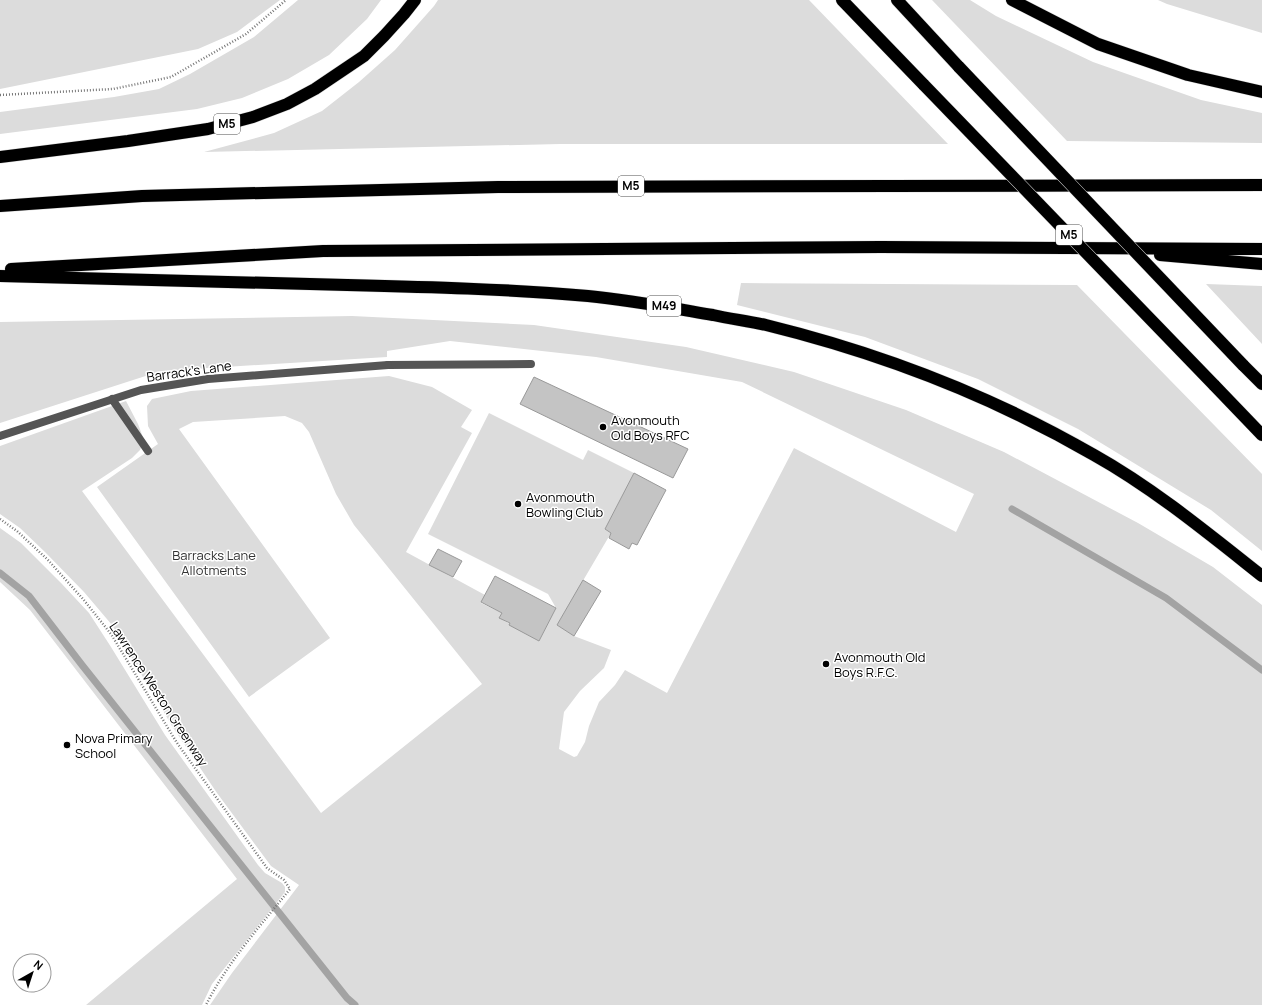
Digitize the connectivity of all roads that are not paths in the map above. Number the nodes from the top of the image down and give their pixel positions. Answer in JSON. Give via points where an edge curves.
{"nodes":[{"id":1,"x":415,"y":0,"type":"edge"},
{"id":2,"x":842,"y":0,"type":"edge"},
{"id":3,"x":897,"y":0,"type":"edge"},
{"id":4,"x":1012,"y":0,"type":"edge"},
{"id":5,"x":1262,"y":92,"type":"edge"},
{"id":6,"x":0,"y":157,"type":"edge"},
{"id":7,"x":1262,"y":185,"type":"edge"},
{"id":8,"x":0,"y":206,"type":"edge"},
{"id":9,"x":1073,"y":248,"type":"junction"},
{"id":10,"x":1262,"y":249,"type":"edge"},
{"id":11,"x":1262,"y":264,"type":"edge"},
{"id":12,"x":0,"y":270,"type":"edge"},
{"id":13,"x":0,"y":276,"type":"edge"},
{"id":14,"x":531,"y":364,"type":"dead end"},
{"id":15,"x":1262,"y":384,"type":"edge"},
{"id":16,"x":112,"y":399,"type":"junction"},
{"id":17,"x":1262,"y":435,"type":"edge"},
{"id":18,"x":0,"y":436,"type":"edge"},
{"id":19,"x":148,"y":451,"type":"dead end"},
{"id":20,"x":1262,"y":576,"type":"edge"}],
"edges":[{"from":1,"to":6,"type":"highway","number":"M5","via":[[364,56],[315,90],[287,104],[208,129]]},
{"from":2,"to":17,"type":"highway","number":"M5","bridge":true},
{"from":3,"to":15,"type":"highway","bridge":true},
{"from":4,"to":5,"type":"highway","via":[[1098,44],[1188,75]]},
{"from":7,"to":8,"type":"highway","number":"M5","via":[[498,187],[142,196]]},
{"from":9,"to":10,"type":"highway","number":"M5"},
{"from":9,"to":11,"type":"highway","number":"M5"},
{"from":9,"to":12,"type":"highway","number":"M5","via":[[323,251]]},
{"from":13,"to":20,"type":"highway","number":"M49","via":[[464,288],[590,296],[764,325],[842,346],[900,366],[977,396],[1046,429],[1139,483]]},
{"from":14,"to":16,"type":"street","name":"Barrack's Lane","via":[[388,365],[208,379],[141,390]]},
{"from":16,"to":18,"type":"street","name":"Barrack's Lane"},
{"from":16,"to":19,"type":"street"}]}
